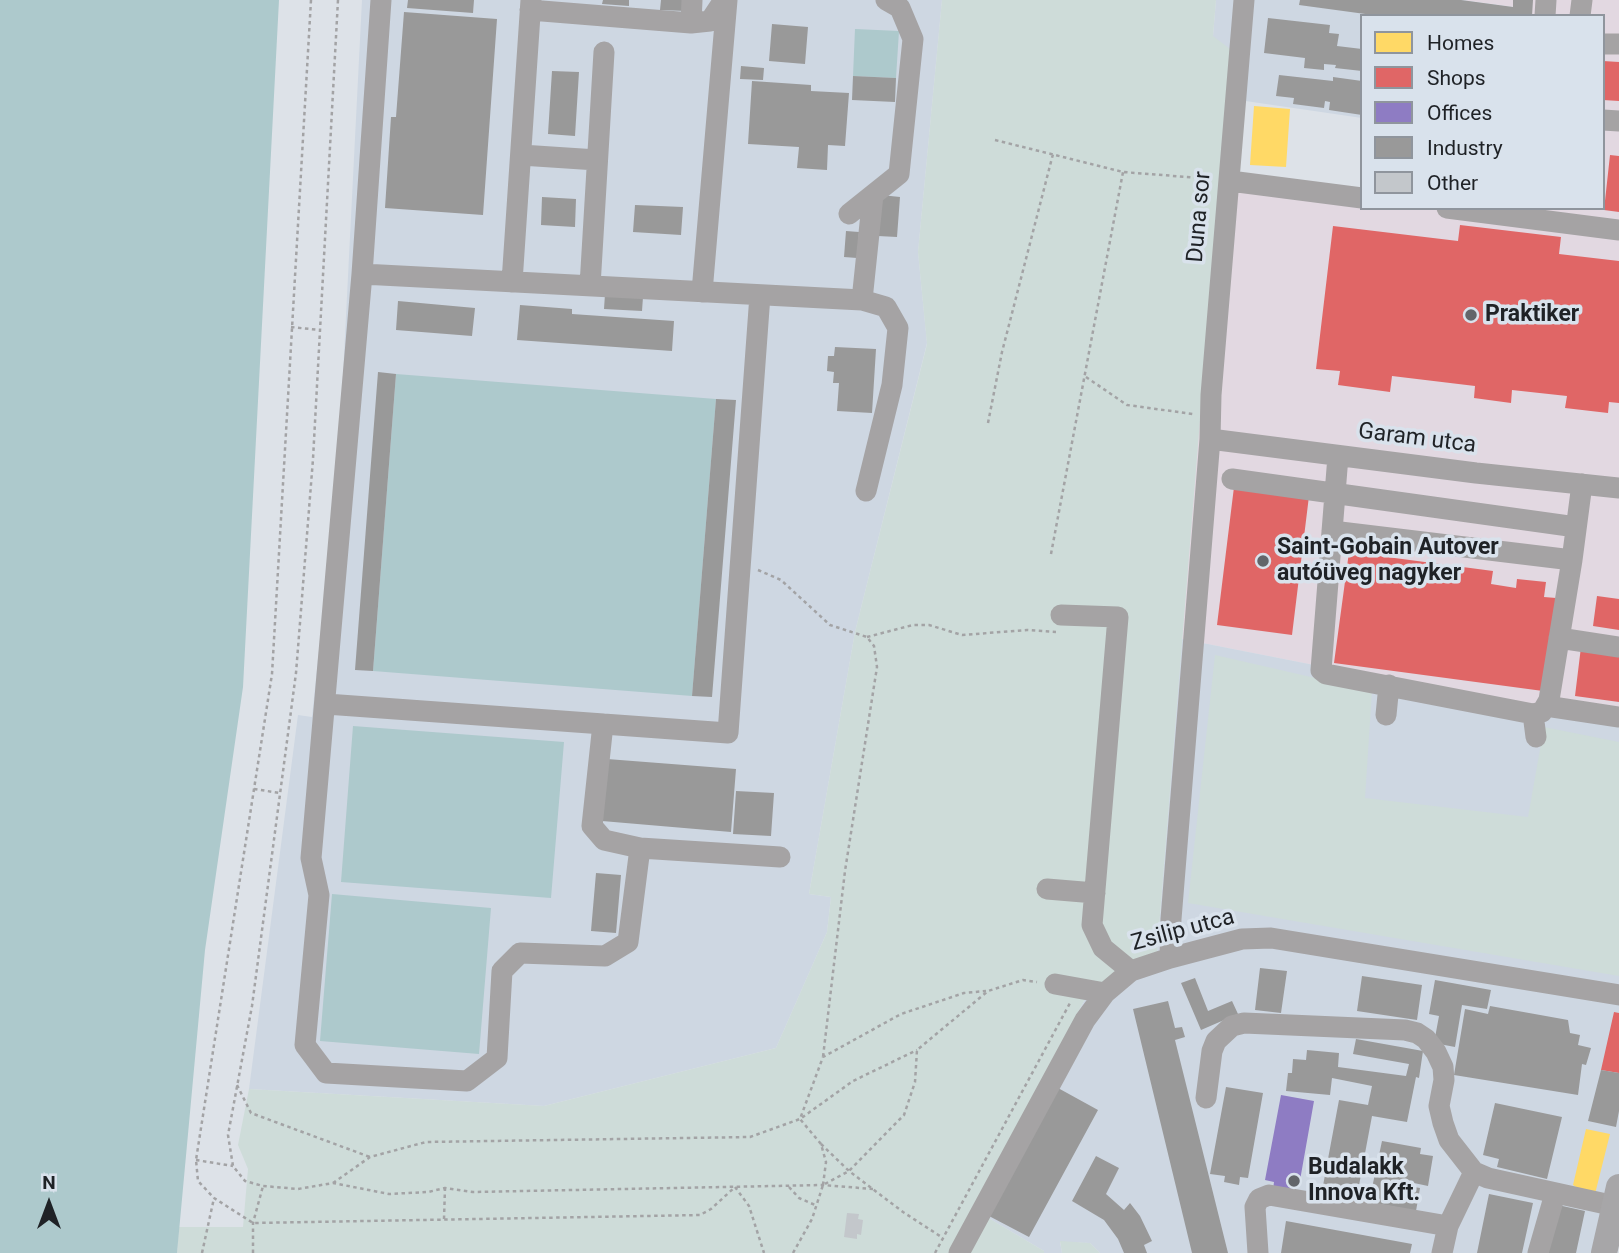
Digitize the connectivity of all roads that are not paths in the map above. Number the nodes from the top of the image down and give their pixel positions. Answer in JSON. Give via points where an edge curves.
{"nodes":[{"id":1,"x":381,"y":0,"type":"edge"},
{"id":2,"x":692,"y":0,"type":"edge"},
{"id":3,"x":725,"y":0,"type":"edge"},
{"id":4,"x":886,"y":0,"type":"edge"},
{"id":5,"x":1244,"y":0,"type":"edge"},
{"id":6,"x":530,"y":5,"type":"edge"},
{"id":7,"x":567,"y":7,"type":"edge"},
{"id":8,"x":691,"y":23,"type":"junction"},
{"id":9,"x":604,"y":52,"type":"dead end"},
{"id":10,"x":521,"y":155,"type":"junction"},
{"id":11,"x":597,"y":160,"type":"junction"},
{"id":12,"x":1230,"y":181,"type":"junction"},
{"id":13,"x":873,"y":195,"type":"junction"},
{"id":14,"x":1360,"y":198,"type":"edge"},
{"id":15,"x":1476,"y":210,"type":"edge"},
{"id":16,"x":849,"y":214,"type":"dead end"},
{"id":17,"x":1550,"y":215,"type":"edge"},
{"id":18,"x":1619,"y":230,"type":"edge"},
{"id":19,"x":362,"y":274,"type":"junction"},
{"id":20,"x":512,"y":282,"type":"junction"},
{"id":21,"x":590,"y":286,"type":"junction"},
{"id":22,"x":702,"y":292,"type":"junction"},
{"id":23,"x":760,"y":295,"type":"junction"},
{"id":24,"x":862,"y":300,"type":"junction"},
{"id":25,"x":1210,"y":439,"type":"junction"},
{"id":26,"x":1338,"y":456,"type":"junction"},
{"id":27,"x":1232,"y":480,"type":"dead end"},
{"id":28,"x":1582,"y":484,"type":"junction"},
{"id":29,"x":1619,"y":488,"type":"edge"},
{"id":30,"x":866,"y":491,"type":"dead end"},
{"id":31,"x":1335,"y":494,"type":"junction"},
{"id":32,"x":1576,"y":527,"type":"junction"},
{"id":33,"x":1332,"y":531,"type":"junction"},
{"id":34,"x":1572,"y":560,"type":"junction"},
{"id":35,"x":1063,"y":624,"type":"road end"},
{"id":36,"x":1559,"y":638,"type":"junction"},
{"id":37,"x":1619,"y":647,"type":"edge"},
{"id":38,"x":1389,"y":685,"type":"junction"},
{"id":39,"x":326,"y":704,"type":"junction"},
{"id":40,"x":1540,"y":710,"type":"junction"},
{"id":41,"x":1386,"y":715,"type":"dead end"},
{"id":42,"x":1619,"y":717,"type":"edge"},
{"id":43,"x":603,"y":724,"type":"junction"},
{"id":44,"x":1536,"y":737,"type":"dead end"},
{"id":45,"x":640,"y":848,"type":"junction"},
{"id":46,"x":780,"y":857,"type":"dead end"},
{"id":47,"x":1047,"y":889,"type":"dead end"},
{"id":48,"x":1095,"y":893,"type":"junction"},
{"id":49,"x":1170,"y":958,"type":"junction"},
{"id":50,"x":1130,"y":971,"type":"junction"},
{"id":51,"x":1055,"y":984,"type":"road end"},
{"id":52,"x":1105,"y":993,"type":"junction"},
{"id":53,"x":1619,"y":995,"type":"edge"},
{"id":54,"x":1206,"y":1098,"type":"dead end"},
{"id":55,"x":1474,"y":1172,"type":"junction"},
{"id":56,"x":1555,"y":1194,"type":"junction"},
{"id":57,"x":1617,"y":1197,"type":"edge"},
{"id":58,"x":1448,"y":1226,"type":"junction"},
{"id":59,"x":951,"y":1246,"type":"edge"},
{"id":60,"x":1258,"y":1253,"type":"edge"},
{"id":61,"x":1442,"y":1253,"type":"edge"},
{"id":62,"x":1538,"y":1253,"type":"edge"},
{"id":63,"x":1604,"y":1253,"type":"edge"}],
"edges":[{"from":1,"to":19,"type":"street"},
{"from":2,"to":8,"type":"street"},
{"from":3,"to":8,"type":"street","via":[[710,21]]},
{"from":3,"to":22,"type":"street"},
{"from":4,"to":13,"type":"street","via":[[900,8],[913,39],[900,174]]},
{"from":5,"to":12,"type":"street","name":"Duna sor"},
{"from":6,"to":7,"type":"street"},
{"from":6,"to":10,"type":"street"},
{"from":7,"to":8,"type":"street"},
{"from":9,"to":11,"type":"street"},
{"from":10,"to":11,"type":"street"},
{"from":10,"to":20,"type":"street"},
{"from":11,"to":21,"type":"street"},
{"from":12,"to":14,"type":"street"},
{"from":12,"to":25,"type":"street","name":"Duna sor"},
{"from":13,"to":16,"type":"street"},
{"from":13,"to":24,"type":"street"},
{"from":15,"to":17,"type":"street"},
{"from":17,"to":18,"type":"street"},
{"from":19,"to":20,"type":"street"},
{"from":19,"to":39,"type":"street"},
{"from":20,"to":21,"type":"street"},
{"from":21,"to":22,"type":"street"},
{"from":22,"to":23,"type":"street"},
{"from":23,"to":24,"type":"street"},
{"from":23,"to":43,"type":"street","via":[[728,733]]},
{"from":24,"to":30,"type":"street","via":[[886,307],[898,328],[892,385]]},
{"from":25,"to":26,"type":"street","name":"Garam utca"},
{"from":25,"to":49,"type":"street","name":"Duna sor"},
{"from":26,"to":28,"type":"street","name":"Garam utca"},
{"from":26,"to":31,"type":"street"},
{"from":27,"to":31,"type":"street"},
{"from":28,"to":29,"type":"street","name":"Garam utca"},
{"from":28,"to":32,"type":"street"},
{"from":31,"to":32,"type":"street"},
{"from":31,"to":33,"type":"street"},
{"from":32,"to":34,"type":"street"},
{"from":33,"to":34,"type":"street"},
{"from":33,"to":38,"type":"street","via":[[1321,670]]},
{"from":34,"to":36,"type":"street"},
{"from":35,"to":48,"type":"street","via":[[1118,617]]},
{"from":36,"to":37,"type":"street"},
{"from":36,"to":40,"type":"street","via":[[1549,700]]},
{"from":38,"to":40,"type":"street"},
{"from":38,"to":41,"type":"street"},
{"from":39,"to":43,"type":"street"},
{"from":39,"to":45,"type":"street","via":[[311,858],[319,895],[305,1045],[326,1073],[467,1080],[497,1058],[502,971],[520,953],[605,956],[628,942]]},
{"from":40,"to":42,"type":"street"},
{"from":40,"to":44,"type":"street"},
{"from":43,"to":45,"type":"street","via":[[592,826],[604,841]]},
{"from":45,"to":46,"type":"street"},
{"from":47,"to":48,"type":"street"},
{"from":48,"to":50,"type":"street","via":[[1092,925],[1103,948]]},
{"from":49,"to":50,"type":"street","name":"Zsilip utca"},
{"from":49,"to":53,"type":"street","name":"Zsilip utca","via":[[1242,939],[1272,938]]},
{"from":50,"to":52,"type":"street","name":"Zsilip utca"},
{"from":51,"to":52,"type":"street"},
{"from":52,"to":59,"type":"street","name":"Zsilip utca"},
{"from":54,"to":55,"type":"street","via":[[1212,1051],[1232,1026],[1417,1033],[1436,1052],[1443,1067],[1438,1106],[1443,1124],[1449,1140]]},
{"from":55,"to":56,"type":"street"},
{"from":55,"to":58,"type":"street"},
{"from":56,"to":57,"type":"street"},
{"from":56,"to":62,"type":"street"},
{"from":57,"to":63,"type":"main road"},
{"from":58,"to":60,"type":"street","via":[[1269,1195],[1255,1207]]},
{"from":58,"to":61,"type":"street"}]}
